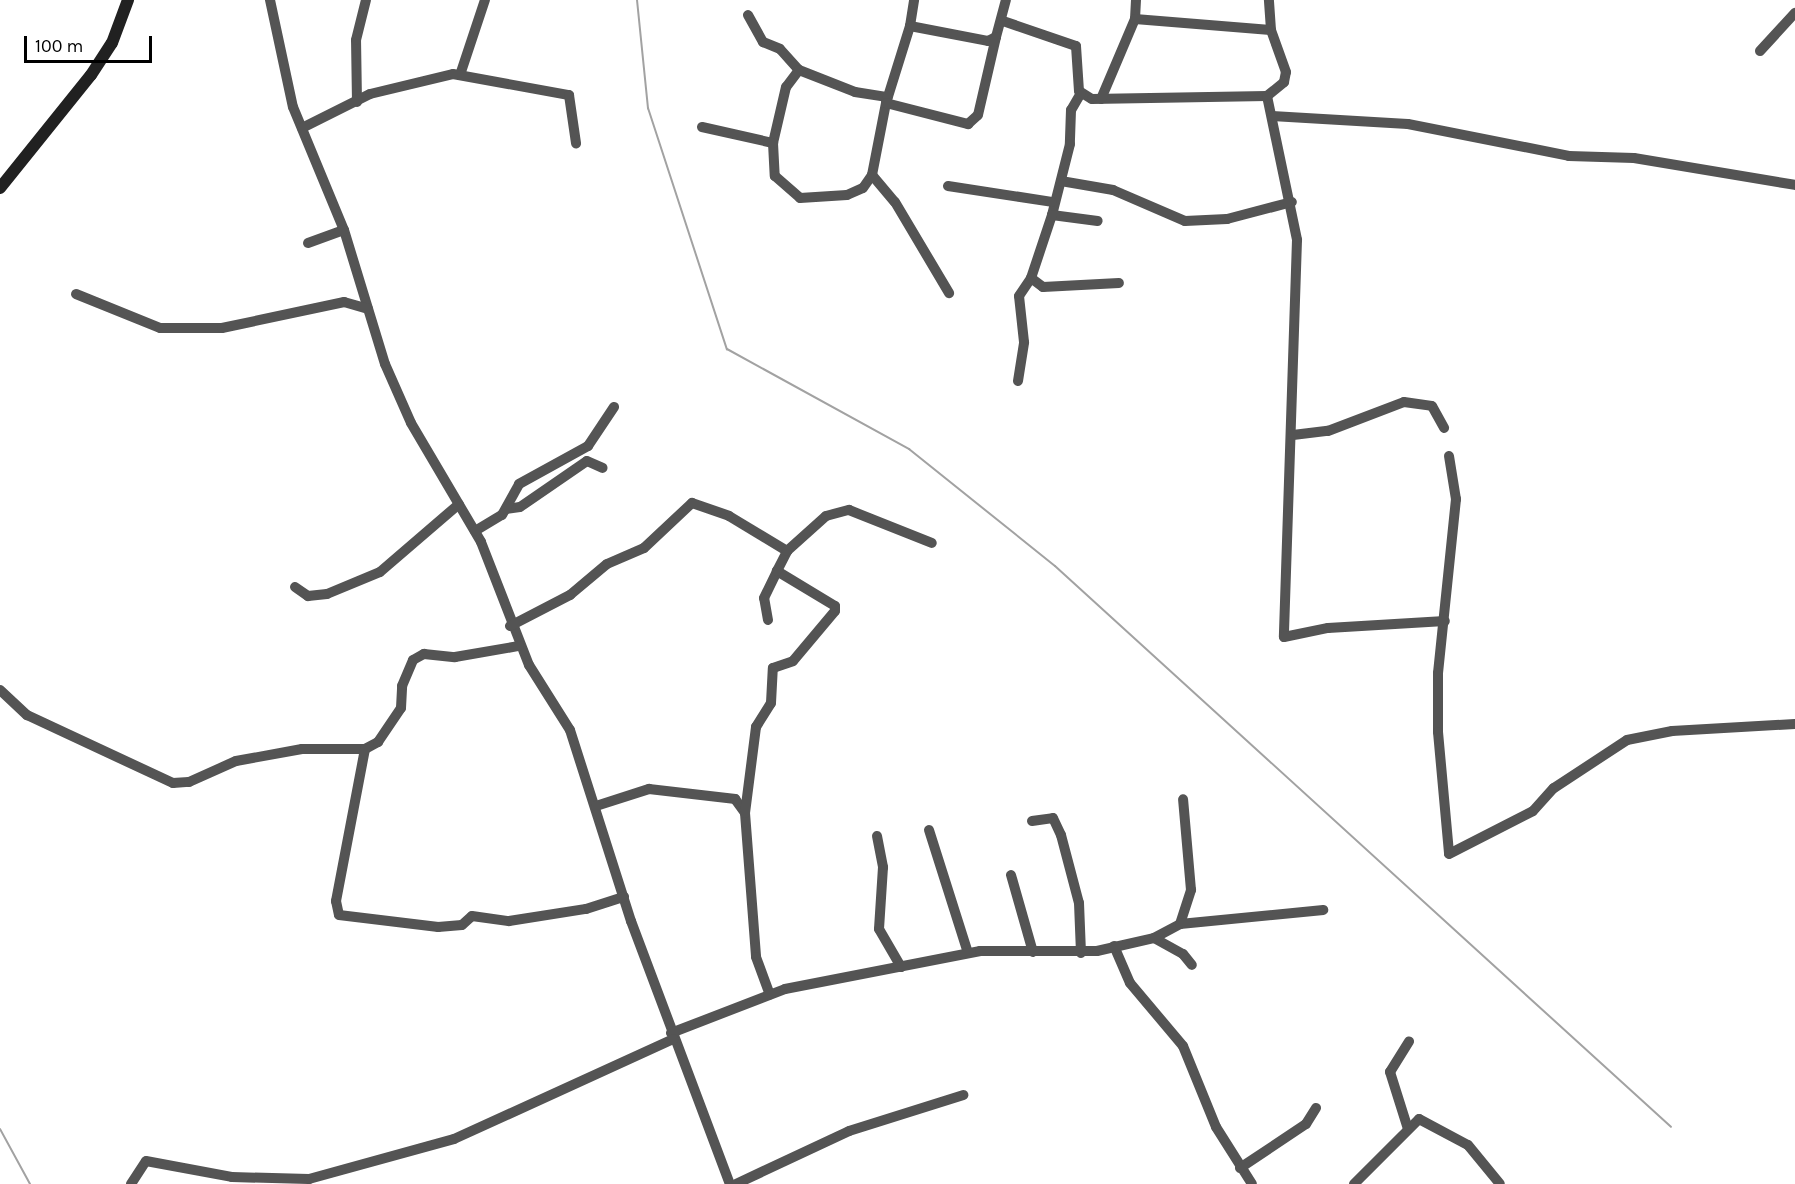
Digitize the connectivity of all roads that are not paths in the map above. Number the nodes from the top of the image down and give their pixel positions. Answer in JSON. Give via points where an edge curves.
{"nodes":[{"id":1,"x":128,"y":0,"type":"edge"},
{"id":2,"x":270,"y":0,"type":"edge"},
{"id":3,"x":366,"y":0,"type":"edge"},
{"id":4,"x":485,"y":0,"type":"edge"},
{"id":5,"x":914,"y":0,"type":"edge"},
{"id":6,"x":1006,"y":0,"type":"edge"},
{"id":7,"x":1136,"y":0,"type":"edge"},
{"id":8,"x":1269,"y":0,"type":"edge"},
{"id":9,"x":1795,"y":13,"type":"edge"},
{"id":10,"x":748,"y":15,"type":"dead end"},
{"id":11,"x":1135,"y":19,"type":"junction"},
{"id":12,"x":1003,"y":21,"type":"junction"},
{"id":13,"x":910,"y":26,"type":"junction"},
{"id":14,"x":1271,"y":30,"type":"junction"},
{"id":15,"x":996,"y":37,"type":"junction"},
{"id":16,"x":1760,"y":51,"type":"dead end"},
{"id":17,"x":799,"y":70,"type":"junction"},
{"id":18,"x":460,"y":75,"type":"junction"},
{"id":19,"x":1081,"y":93,"type":"junction"},
{"id":20,"x":1267,"y":96,"type":"junction"},
{"id":21,"x":1101,"y":99,"type":"junction"},
{"id":22,"x":887,"y":100,"type":"junction"},
{"id":23,"x":357,"y":102,"type":"junction"},
{"id":24,"x":1272,"y":116,"type":"junction"},
{"id":25,"x":702,"y":126,"type":"dead end"},
{"id":26,"x":302,"y":128,"type":"junction"},
{"id":27,"x":773,"y":142,"type":"junction"},
{"id":28,"x":576,"y":143,"type":"dead end"},
{"id":29,"x":872,"y":175,"type":"junction"},
{"id":30,"x":1060,"y":181,"type":"junction"},
{"id":31,"x":1795,"y":185,"type":"edge"},
{"id":32,"x":948,"y":186,"type":"dead end"},
{"id":33,"x":0,"y":188,"type":"edge"},
{"id":34,"x":1052,"y":202,"type":"junction"},
{"id":35,"x":1292,"y":202,"type":"junction"},
{"id":36,"x":1052,"y":215,"type":"junction"},
{"id":37,"x":1098,"y":220,"type":"dead end"},
{"id":38,"x":344,"y":230,"type":"junction"},
{"id":39,"x":308,"y":243,"type":"dead end"},
{"id":40,"x":1031,"y":278,"type":"junction"},
{"id":41,"x":1119,"y":283,"type":"dead end"},
{"id":42,"x":949,"y":293,"type":"dead end"},
{"id":43,"x":76,"y":294,"type":"dead end"},
{"id":44,"x":368,"y":309,"type":"junction"},
{"id":45,"x":1018,"y":381,"type":"dead end"},
{"id":46,"x":614,"y":407,"type":"dead end"},
{"id":47,"x":1444,"y":428,"type":"dead end"},
{"id":48,"x":1293,"y":435,"type":"junction"},
{"id":49,"x":1449,"y":456,"type":"dead end"},
{"id":50,"x":603,"y":468,"type":"dead end"},
{"id":51,"x":459,"y":504,"type":"junction"},
{"id":52,"x":506,"y":509,"type":"junction"},
{"id":53,"x":475,"y":531,"type":"junction"},
{"id":54,"x":932,"y":543,"type":"dead end"},
{"id":55,"x":787,"y":551,"type":"junction"},
{"id":56,"x":777,"y":571,"type":"junction"},
{"id":57,"x":294,"y":587,"type":"dead end"},
{"id":58,"x":768,"y":620,"type":"dead end"},
{"id":59,"x":1445,"y":621,"type":"junction"},
{"id":60,"x":510,"y":626,"type":"junction"},
{"id":61,"x":519,"y":646,"type":"junction"},
{"id":62,"x":0,"y":690,"type":"edge"},
{"id":63,"x":1795,"y":724,"type":"edge"},
{"id":64,"x":365,"y":748,"type":"junction"},
{"id":65,"x":1184,"y":799,"type":"dead end"},
{"id":66,"x":596,"y":806,"type":"junction"},
{"id":67,"x":745,"y":813,"type":"junction"},
{"id":68,"x":1032,"y":821,"type":"dead end"},
{"id":69,"x":929,"y":830,"type":"dead end"},
{"id":70,"x":877,"y":836,"type":"dead end"},
{"id":71,"x":1011,"y":875,"type":"dead end"},
{"id":72,"x":624,"y":897,"type":"junction"},
{"id":73,"x":1323,"y":910,"type":"dead end"},
{"id":74,"x":1180,"y":924,"type":"junction"},
{"id":75,"x":1154,"y":938,"type":"junction"},
{"id":76,"x":1114,"y":946,"type":"junction"},
{"id":77,"x":1033,"y":952,"type":"junction"},
{"id":78,"x":968,"y":953,"type":"junction"},
{"id":79,"x":1081,"y":953,"type":"junction"},
{"id":80,"x":1192,"y":965,"type":"dead end"},
{"id":81,"x":901,"y":967,"type":"junction"},
{"id":82,"x":770,"y":996,"type":"junction"},
{"id":83,"x":672,"y":1036,"type":"junction"},
{"id":84,"x":1409,"y":1041,"type":"dead end"},
{"id":85,"x":963,"y":1095,"type":"dead end"},
{"id":86,"x":1316,"y":1108,"type":"dead end"},
{"id":87,"x":1408,"y":1128,"type":"junction"},
{"id":88,"x":1240,"y":1168,"type":"junction"},
{"id":89,"x":246,"y":1181,"type":"edge"},
{"id":90,"x":131,"y":1184,"type":"edge"},
{"id":91,"x":730,"y":1184,"type":"edge"},
{"id":92,"x":736,"y":1184,"type":"edge"},
{"id":93,"x":1252,"y":1184,"type":"edge"},
{"id":94,"x":1354,"y":1184,"type":"edge"},
{"id":95,"x":1500,"y":1184,"type":"edge"}],
"edges":[{"from":1,"to":33,"type":"main road","via":[[112,43],[96,67]]},
{"from":2,"to":26,"type":"street","via":[[279,60]]},
{"from":3,"to":23,"type":"street","via":[[356,40]]},
{"from":4,"to":18,"type":"street"},
{"from":5,"to":13,"type":"street"},
{"from":6,"to":12,"type":"street"},
{"from":7,"to":11,"type":"street"},
{"from":8,"to":14,"type":"street"},
{"from":9,"to":16,"type":"street"},
{"from":10,"to":17,"type":"street","via":[[763,42],[780,49]]},
{"from":11,"to":14,"type":"street"},
{"from":11,"to":21,"type":"street"},
{"from":12,"to":15,"type":"street"},
{"from":12,"to":19,"type":"street","via":[[1076,46]]},
{"from":13,"to":15,"type":"street","via":[[988,41]]},
{"from":13,"to":22,"type":"street"},
{"from":14,"to":20,"type":"street","via":[[1286,72],[1284,82]]},
{"from":15,"to":22,"type":"street","via":[[978,115],[968,124]]},
{"from":17,"to":22,"type":"street"},
{"from":17,"to":27,"type":"street","via":[[786,87]]},
{"from":18,"to":23,"type":"street","via":[[393,86]]},
{"from":18,"to":28,"type":"street","via":[[569,95]]},
{"from":19,"to":21,"type":"street"},
{"from":19,"to":30,"type":"street","via":[[1071,110]]},
{"from":20,"to":21,"type":"street"},
{"from":20,"to":24,"type":"street"},
{"from":22,"to":29,"type":"street"},
{"from":23,"to":26,"type":"street"},
{"from":24,"to":31,"type":"street","via":[[1408,124],[1569,156],[1634,158]]},
{"from":24,"to":35,"type":"street"},
{"from":25,"to":27,"type":"street"},
{"from":26,"to":38,"type":"street"},
{"from":27,"to":29,"type":"street","via":[[778,184],[800,198],[847,195],[863,188]]},
{"from":29,"to":42,"type":"street","via":[[895,202]]},
{"from":30,"to":34,"type":"street"},
{"from":30,"to":35,"type":"street","via":[[1113,190],[1185,221],[1227,219]]},
{"from":32,"to":34,"type":"street"},
{"from":34,"to":36,"type":"street"},
{"from":35,"to":48,"type":"street","via":[[1297,240],[1290,340]]},
{"from":36,"to":37,"type":"street"},
{"from":36,"to":40,"type":"street"},
{"from":38,"to":39,"type":"street"},
{"from":38,"to":44,"type":"street"},
{"from":40,"to":41,"type":"street","via":[[1043,287]]},
{"from":40,"to":45,"type":"street","via":[[1019,296],[1024,342]]},
{"from":43,"to":44,"type":"street","via":[[160,328],[222,328],[345,302]]},
{"from":44,"to":51,"type":"street","via":[[411,423]]},
{"from":46,"to":52,"type":"street","via":[[588,446],[519,484]]},
{"from":47,"to":48,"type":"street","via":[[1432,406],[1404,402],[1328,431]]},
{"from":48,"to":59,"type":"street","via":[[1284,638],[1328,628]]},
{"from":49,"to":59,"type":"street","via":[[1456,499]]},
{"from":50,"to":52,"type":"street","via":[[587,461],[520,507]]},
{"from":51,"to":53,"type":"street"},
{"from":51,"to":57,"type":"street","via":[[380,572],[327,594],[308,597]]},
{"from":52,"to":53,"type":"street"},
{"from":53,"to":60,"type":"street"},
{"from":54,"to":55,"type":"street","via":[[849,510],[826,516]]},
{"from":55,"to":56,"type":"street"},
{"from":55,"to":60,"type":"street","via":[[729,516],[692,503],[644,548],[607,564],[570,595]]},
{"from":56,"to":58,"type":"street","via":[[764,598]]},
{"from":56,"to":67,"type":"street","via":[[836,606],[793,661],[773,668],[771,703],[756,727]]},
{"from":59,"to":63,"type":"street","via":[[1438,732],[1449,854],[1533,811],[1554,788],[1627,740],[1672,731]]},
{"from":60,"to":61,"type":"street"},
{"from":61,"to":64,"type":"street","via":[[455,657],[424,654],[413,660],[402,687],[401,708],[378,742]]},
{"from":61,"to":66,"type":"street","via":[[570,730]]},
{"from":62,"to":64,"type":"street","via":[[27,715],[173,783],[205,776],[236,761],[302,749]]},
{"from":64,"to":72,"type":"street","via":[[336,901],[339,915],[438,927],[462,925],[472,916],[509,921],[586,909]]},
{"from":65,"to":74,"type":"street","via":[[1191,890]]},
{"from":66,"to":67,"type":"street","via":[[632,791],[657,789],[673,795],[729,797]]},
{"from":66,"to":72,"type":"street"},
{"from":67,"to":82,"type":"street","via":[[756,957]]},
{"from":68,"to":79,"type":"street","via":[[1038,816],[1053,818],[1061,835],[1079,903]]},
{"from":69,"to":78,"type":"street"},
{"from":70,"to":81,"type":"street","via":[[883,867],[879,929]]},
{"from":71,"to":77,"type":"street"},
{"from":72,"to":83,"type":"street"},
{"from":73,"to":74,"type":"street"},
{"from":74,"to":75,"type":"street"},
{"from":75,"to":76,"type":"street"},
{"from":75,"to":80,"type":"street","via":[[1183,954]]},
{"from":76,"to":79,"type":"street"},
{"from":76,"to":88,"type":"street","via":[[1130,983],[1183,1046],[1216,1127]]},
{"from":77,"to":78,"type":"street"},
{"from":77,"to":79,"type":"street"},
{"from":78,"to":81,"type":"street"},
{"from":81,"to":82,"type":"street"},
{"from":82,"to":83,"type":"street"},
{"from":83,"to":89,"type":"street","via":[[454,1139],[309,1179]]},
{"from":83,"to":91,"type":"street"},
{"from":84,"to":87,"type":"street","via":[[1390,1072]]},
{"from":85,"to":92,"type":"street","via":[[849,1131]]},
{"from":86,"to":88,"type":"street","via":[[1305,1124]]},
{"from":87,"to":94,"type":"street"},
{"from":87,"to":95,"type":"street","via":[[1419,1119],[1468,1145]]},
{"from":88,"to":93,"type":"street"},
{"from":89,"to":90,"type":"street","via":[[146,1161]]}]}
